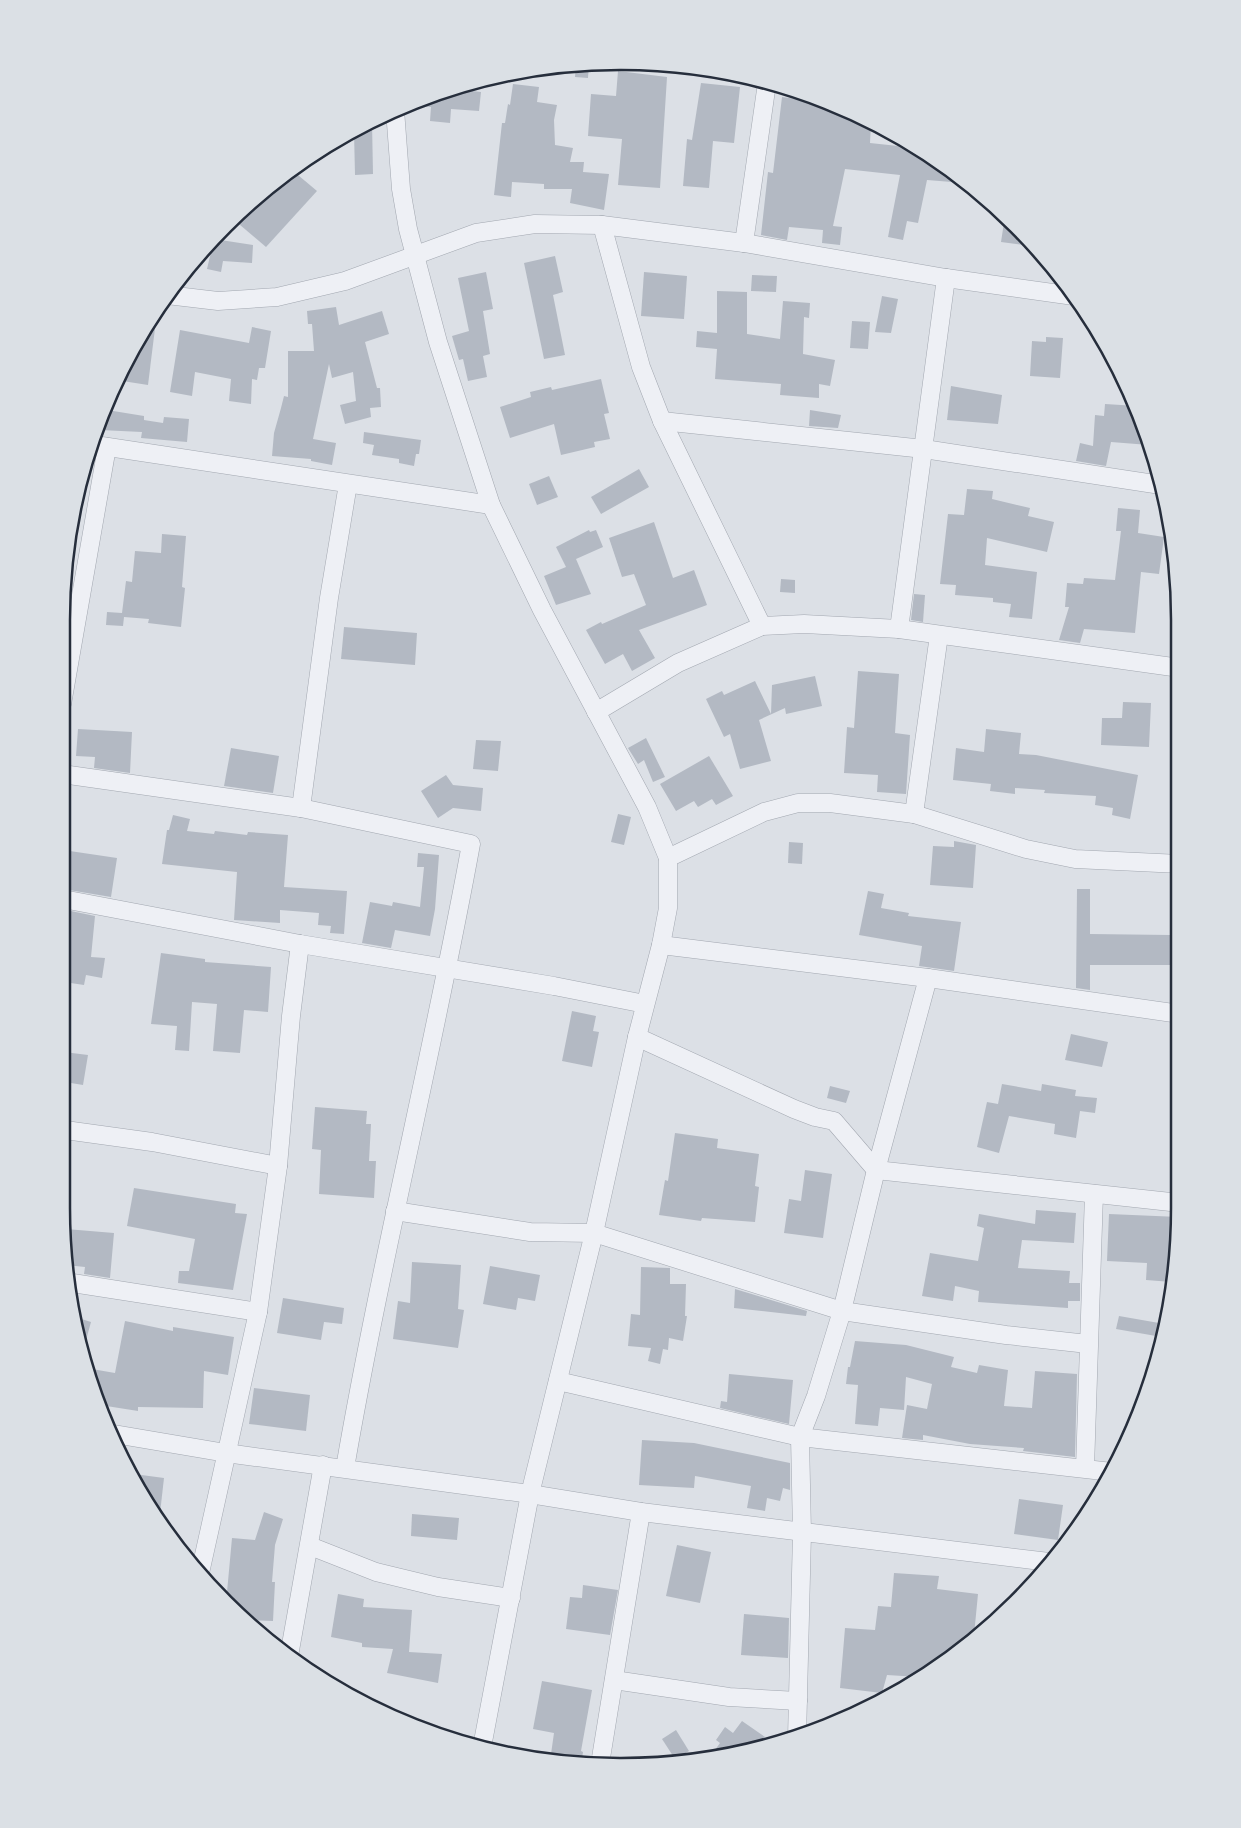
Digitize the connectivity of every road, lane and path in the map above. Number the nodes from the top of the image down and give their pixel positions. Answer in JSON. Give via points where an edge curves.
{"nodes":[{"id":1,"x":766,"y":90,"type":"edge"},
{"id":2,"x":396,"y":119,"type":"edge"},
{"id":3,"x":602,"y":225,"type":"junction"},
{"id":4,"x":744,"y":243,"type":"junction"},
{"id":5,"x":415,"y":257,"type":"junction"},
{"id":6,"x":946,"y":278,"type":"junction"},
{"id":7,"x":1064,"y":295,"type":"edge"},
{"id":8,"x":176,"y":296,"type":"edge"},
{"id":9,"x":662,"y":421,"type":"junction"},
{"id":10,"x":101,"y":446,"type":"edge"},
{"id":11,"x":924,"y":449,"type":"junction"},
{"id":12,"x":348,"y":484,"type":"junction"},
{"id":13,"x":1153,"y":484,"type":"edge"},
{"id":14,"x":491,"y":505,"type":"junction"},
{"id":15,"x":762,"y":626,"type":"junction"},
{"id":16,"x":899,"y":629,"type":"junction"},
{"id":17,"x":939,"y":635,"type":"junction"},
{"id":18,"x":70,"y":648,"type":"edge"},
{"id":19,"x":1171,"y":667,"type":"edge"},
{"id":20,"x":596,"y":712,"type":"junction"},
{"id":21,"x":70,"y":775,"type":"edge"},
{"id":22,"x":301,"y":808,"type":"junction"},
{"id":23,"x":914,"y":814,"type":"junction"},
{"id":24,"x":668,"y":858,"type":"junction"},
{"id":25,"x":1171,"y":864,"type":"edge"},
{"id":26,"x":70,"y":900,"type":"edge"},
{"id":27,"x":300,"y":944,"type":"junction"},
{"id":28,"x":660,"y":945,"type":"junction"},
{"id":29,"x":448,"y":968,"type":"junction"},
{"id":30,"x":928,"y":978,"type":"junction"},
{"id":31,"x":645,"y":1004,"type":"junction"},
{"id":32,"x":1171,"y":1013,"type":"edge"},
{"id":33,"x":636,"y":1037,"type":"junction"},
{"id":34,"x":70,"y":1131,"type":"edge"},
{"id":35,"x":278,"y":1166,"type":"junction"},
{"id":36,"x":876,"y":1170,"type":"junction"},
{"id":37,"x":1094,"y":1194,"type":"junction"},
{"id":38,"x":1171,"y":1203,"type":"edge"},
{"id":39,"x":395,"y":1211,"type":"junction"},
{"id":40,"x":594,"y":1233,"type":"junction"},
{"id":41,"x":76,"y":1284,"type":"edge"},
{"id":42,"x":842,"y":1311,"type":"junction"},
{"id":43,"x":258,"y":1312,"type":"junction"},
{"id":44,"x":1088,"y":1344,"type":"junction"},
{"id":45,"x":558,"y":1381,"type":"junction"},
{"id":46,"x":120,"y":1435,"type":"edge"},
{"id":47,"x":800,"y":1436,"type":"junction"},
{"id":48,"x":226,"y":1453,"type":"junction"},
{"id":49,"x":323,"y":1466,"type":"junction"},
{"id":50,"x":345,"y":1468,"type":"junction"},
{"id":51,"x":1085,"y":1468,"type":"junction"},
{"id":52,"x":1104,"y":1471,"type":"edge"},
{"id":53,"x":530,"y":1494,"type":"junction"},
{"id":54,"x":641,"y":1512,"type":"junction"},
{"id":55,"x":802,"y":1533,"type":"junction"},
{"id":56,"x":310,"y":1546,"type":"junction"},
{"id":57,"x":1042,"y":1561,"type":"edge"},
{"id":58,"x":202,"y":1564,"type":"edge"},
{"id":59,"x":511,"y":1598,"type":"junction"},
{"id":60,"x":291,"y":1648,"type":"edge"},
{"id":61,"x":614,"y":1680,"type":"junction"},
{"id":62,"x":798,"y":1702,"type":"junction"},
{"id":63,"x":797,"y":1729,"type":"edge"},
{"id":64,"x":483,"y":1740,"type":"edge"},
{"id":65,"x":601,"y":1757,"type":"edge"}],
"edges":[{"from":1,"to":4,"type":"street"},
{"from":2,"to":5,"type":"street","via":[[401,188]]},
{"from":3,"to":4,"type":"street"},
{"from":3,"to":5,"type":"street","via":[[535,224],[476,233]]},
{"from":3,"to":9,"type":"street","via":[[641,367]]},
{"from":4,"to":6,"type":"street"},
{"from":5,"to":8,"type":"street","via":[[345,281],[277,297],[218,301]]},
{"from":5,"to":14,"type":"street","via":[[438,342]]},
{"from":6,"to":7,"type":"street"},
{"from":6,"to":11,"type":"street"},
{"from":9,"to":11,"type":"street"},
{"from":9,"to":15,"type":"street"},
{"from":10,"to":12,"type":"street"},
{"from":10,"to":18,"type":"street"},
{"from":11,"to":13,"type":"street"},
{"from":11,"to":16,"type":"street"},
{"from":12,"to":14,"type":"street"},
{"from":12,"to":22,"type":"street"},
{"from":14,"to":20,"type":"street"},
{"from":15,"to":16,"type":"street"},
{"from":15,"to":20,"type":"street","via":[[678,663]]},
{"from":16,"to":17,"type":"street"},
{"from":17,"to":19,"type":"street"},
{"from":17,"to":23,"type":"street"},
{"from":20,"to":24,"type":"street","via":[[647,807]]},
{"from":21,"to":22,"type":"street"},
{"from":22,"to":29,"type":"street","via":[[471,844]]},
{"from":23,"to":24,"type":"street","via":[[830,803],[798,803],[764,812]]},
{"from":23,"to":25,"type":"street","via":[[1026,849],[1075,859]]},
{"from":24,"to":28,"type":"street","via":[[668,908]]},
{"from":26,"to":27,"type":"street"},
{"from":27,"to":29,"type":"street"},
{"from":27,"to":35,"type":"street"},
{"from":28,"to":30,"type":"street"},
{"from":28,"to":31,"type":"street"},
{"from":29,"to":31,"type":"street"},
{"from":29,"to":39,"type":"street"},
{"from":30,"to":32,"type":"street"},
{"from":30,"to":36,"type":"street"},
{"from":31,"to":33,"type":"street"},
{"from":33,"to":36,"type":"street","via":[[794,1109],[834,1121]]},
{"from":33,"to":40,"type":"street"},
{"from":34,"to":35,"type":"street","via":[[152,1142]]},
{"from":35,"to":43,"type":"street"},
{"from":36,"to":37,"type":"street"},
{"from":36,"to":42,"type":"street"},
{"from":37,"to":38,"type":"street"},
{"from":37,"to":44,"type":"street"},
{"from":39,"to":40,"type":"street","via":[[530,1232]]},
{"from":39,"to":50,"type":"street"},
{"from":40,"to":42,"type":"street"},
{"from":40,"to":45,"type":"street"},
{"from":41,"to":43,"type":"street"},
{"from":42,"to":44,"type":"street"},
{"from":42,"to":47,"type":"street"},
{"from":43,"to":48,"type":"street"},
{"from":44,"to":51,"type":"street"},
{"from":45,"to":47,"type":"street"},
{"from":45,"to":53,"type":"street"},
{"from":46,"to":48,"type":"street"},
{"from":47,"to":51,"type":"street"},
{"from":47,"to":55,"type":"street"},
{"from":48,"to":49,"type":"street"},
{"from":48,"to":58,"type":"street"},
{"from":49,"to":50,"type":"street"},
{"from":49,"to":56,"type":"street"},
{"from":50,"to":53,"type":"street"},
{"from":51,"to":52,"type":"street"},
{"from":53,"to":54,"type":"street"},
{"from":53,"to":59,"type":"street"},
{"from":54,"to":55,"type":"street"},
{"from":54,"to":61,"type":"street"},
{"from":55,"to":57,"type":"street","via":[[911,1543]]},
{"from":55,"to":62,"type":"street"},
{"from":56,"to":59,"type":"street","via":[[376,1572],[438,1587]]},
{"from":56,"to":60,"type":"street"},
{"from":59,"to":64,"type":"street"},
{"from":61,"to":62,"type":"street","via":[[728,1697]]},
{"from":61,"to":65,"type":"street"},
{"from":62,"to":63,"type":"street"}]}
